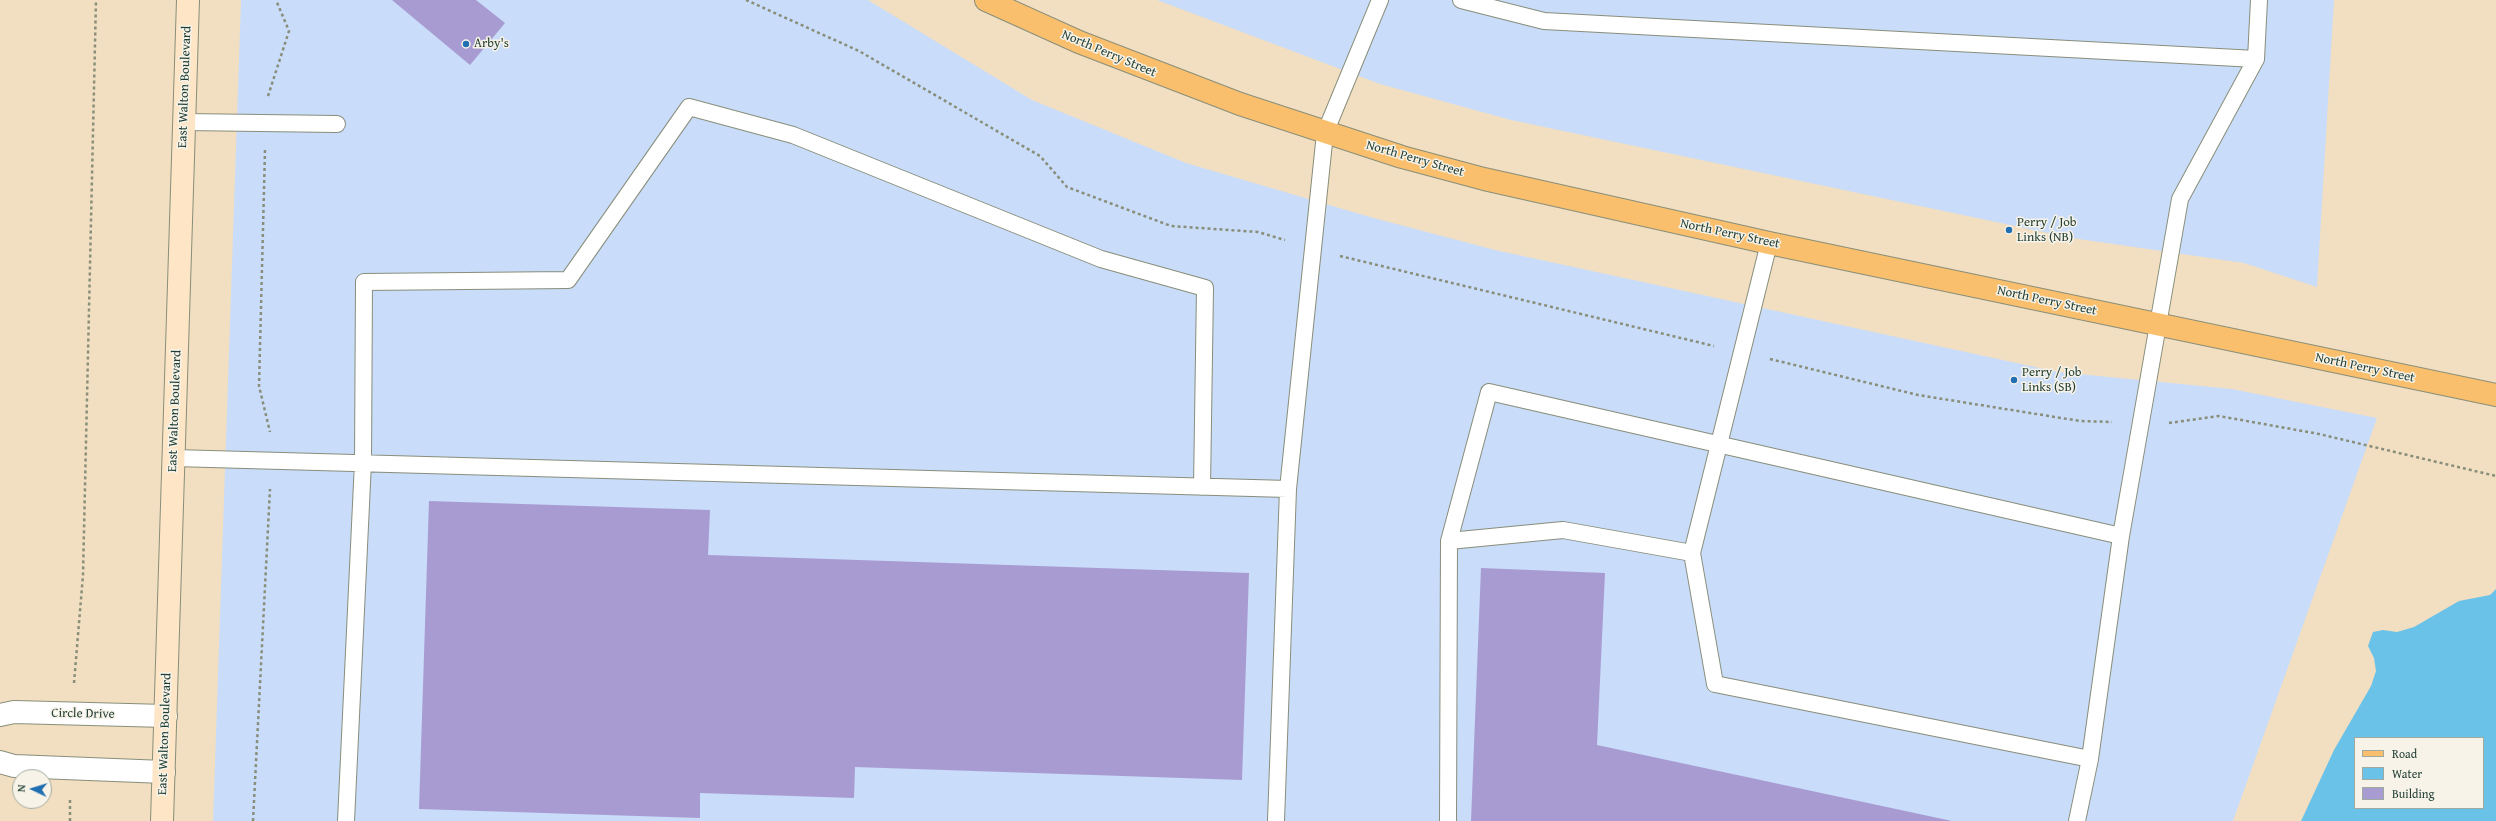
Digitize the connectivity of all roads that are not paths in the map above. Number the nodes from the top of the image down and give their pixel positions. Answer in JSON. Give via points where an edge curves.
{"nodes":[{"id":1,"x":188,"y":0,"type":"edge"},
{"id":2,"x":986,"y":0,"type":"edge"},
{"id":3,"x":1380,"y":0,"type":"edge"},
{"id":4,"x":1461,"y":0,"type":"edge"},
{"id":5,"x":2259,"y":0,"type":"edge"},
{"id":6,"x":2256,"y":59,"type":"junction"},
{"id":7,"x":184,"y":122,"type":"junction"},
{"id":8,"x":337,"y":124,"type":"dead end"},
{"id":9,"x":1325,"y":133,"type":"junction"},
{"id":10,"x":1768,"y":243,"type":"junction"},
{"id":11,"x":2157,"y":324,"type":"junction"},
{"id":12,"x":2496,"y":395,"type":"edge"},
{"id":13,"x":1718,"y":444,"type":"junction"},
{"id":14,"x":174,"y":458,"type":"junction"},
{"id":15,"x":363,"y":462,"type":"junction"},
{"id":16,"x":1202,"y":487,"type":"junction"},
{"id":17,"x":1288,"y":489,"type":"junction"},
{"id":18,"x":2121,"y":536,"type":"junction"},
{"id":19,"x":1449,"y":541,"type":"junction"},
{"id":20,"x":1692,"y":553,"type":"junction"},
{"id":21,"x":0,"y":715,"type":"edge"},
{"id":22,"x":166,"y":716,"type":"junction"},
{"id":23,"x":2090,"y":759,"type":"junction"},
{"id":24,"x":0,"y":762,"type":"edge"},
{"id":25,"x":164,"y":772,"type":"junction"},
{"id":26,"x":162,"y":821,"type":"edge"},
{"id":27,"x":346,"y":821,"type":"edge"},
{"id":28,"x":1276,"y":821,"type":"edge"},
{"id":29,"x":1448,"y":821,"type":"edge"},
{"id":30,"x":2077,"y":821,"type":"edge"}],
"edges":[{"from":1,"to":7,"type":"main road","name":"East Walton Boulevard"},
{"from":2,"to":9,"type":"main road","name":"North Perry Street","via":[[1158,74]]},
{"from":3,"to":9,"type":"lane"},
{"from":4,"to":6,"type":"lane","via":[[1544,21]]},
{"from":5,"to":6,"type":"lane"},
{"from":6,"to":11,"type":"lane","via":[[2180,199]]},
{"from":7,"to":8,"type":"lane"},
{"from":7,"to":14,"type":"main road","name":"East Walton Boulevard"},
{"from":9,"to":10,"type":"main road","name":"North Perry Street","via":[[1484,179]]},
{"from":9,"to":17,"type":"lane"},
{"from":10,"to":11,"type":"main road","name":"North Perry Street"},
{"from":10,"to":13,"type":"lane"},
{"from":11,"to":12,"type":"main road","name":"North Perry Street"},
{"from":11,"to":18,"type":"lane"},
{"from":13,"to":18,"type":"lane"},
{"from":13,"to":19,"type":"lane","via":[[1489,392]]},
{"from":13,"to":20,"type":"lane"},
{"from":14,"to":15,"type":"lane"},
{"from":14,"to":22,"type":"main road","name":"East Walton Boulevard"},
{"from":15,"to":16,"type":"lane"},
{"from":15,"to":16,"type":"lane","via":[[364,282],[568,280],[689,107],[793,135],[1102,259],[1205,288]]},
{"from":15,"to":27,"type":"lane"},
{"from":16,"to":17,"type":"lane"},
{"from":17,"to":28,"type":"lane"},
{"from":18,"to":23,"type":"lane"},
{"from":19,"to":20,"type":"lane","via":[[1563,530]]},
{"from":19,"to":29,"type":"lane"},
{"from":20,"to":23,"type":"lane","via":[[1715,684]]},
{"from":21,"to":22,"type":"street","name":"Circle Drive","via":[[14,712]]},
{"from":22,"to":25,"type":"main road","name":"East Walton Boulevard"},
{"from":23,"to":30,"type":"lane"},
{"from":24,"to":25,"type":"street","via":[[14,766]]},
{"from":25,"to":26,"type":"main road","name":"East Walton Boulevard"}]}
